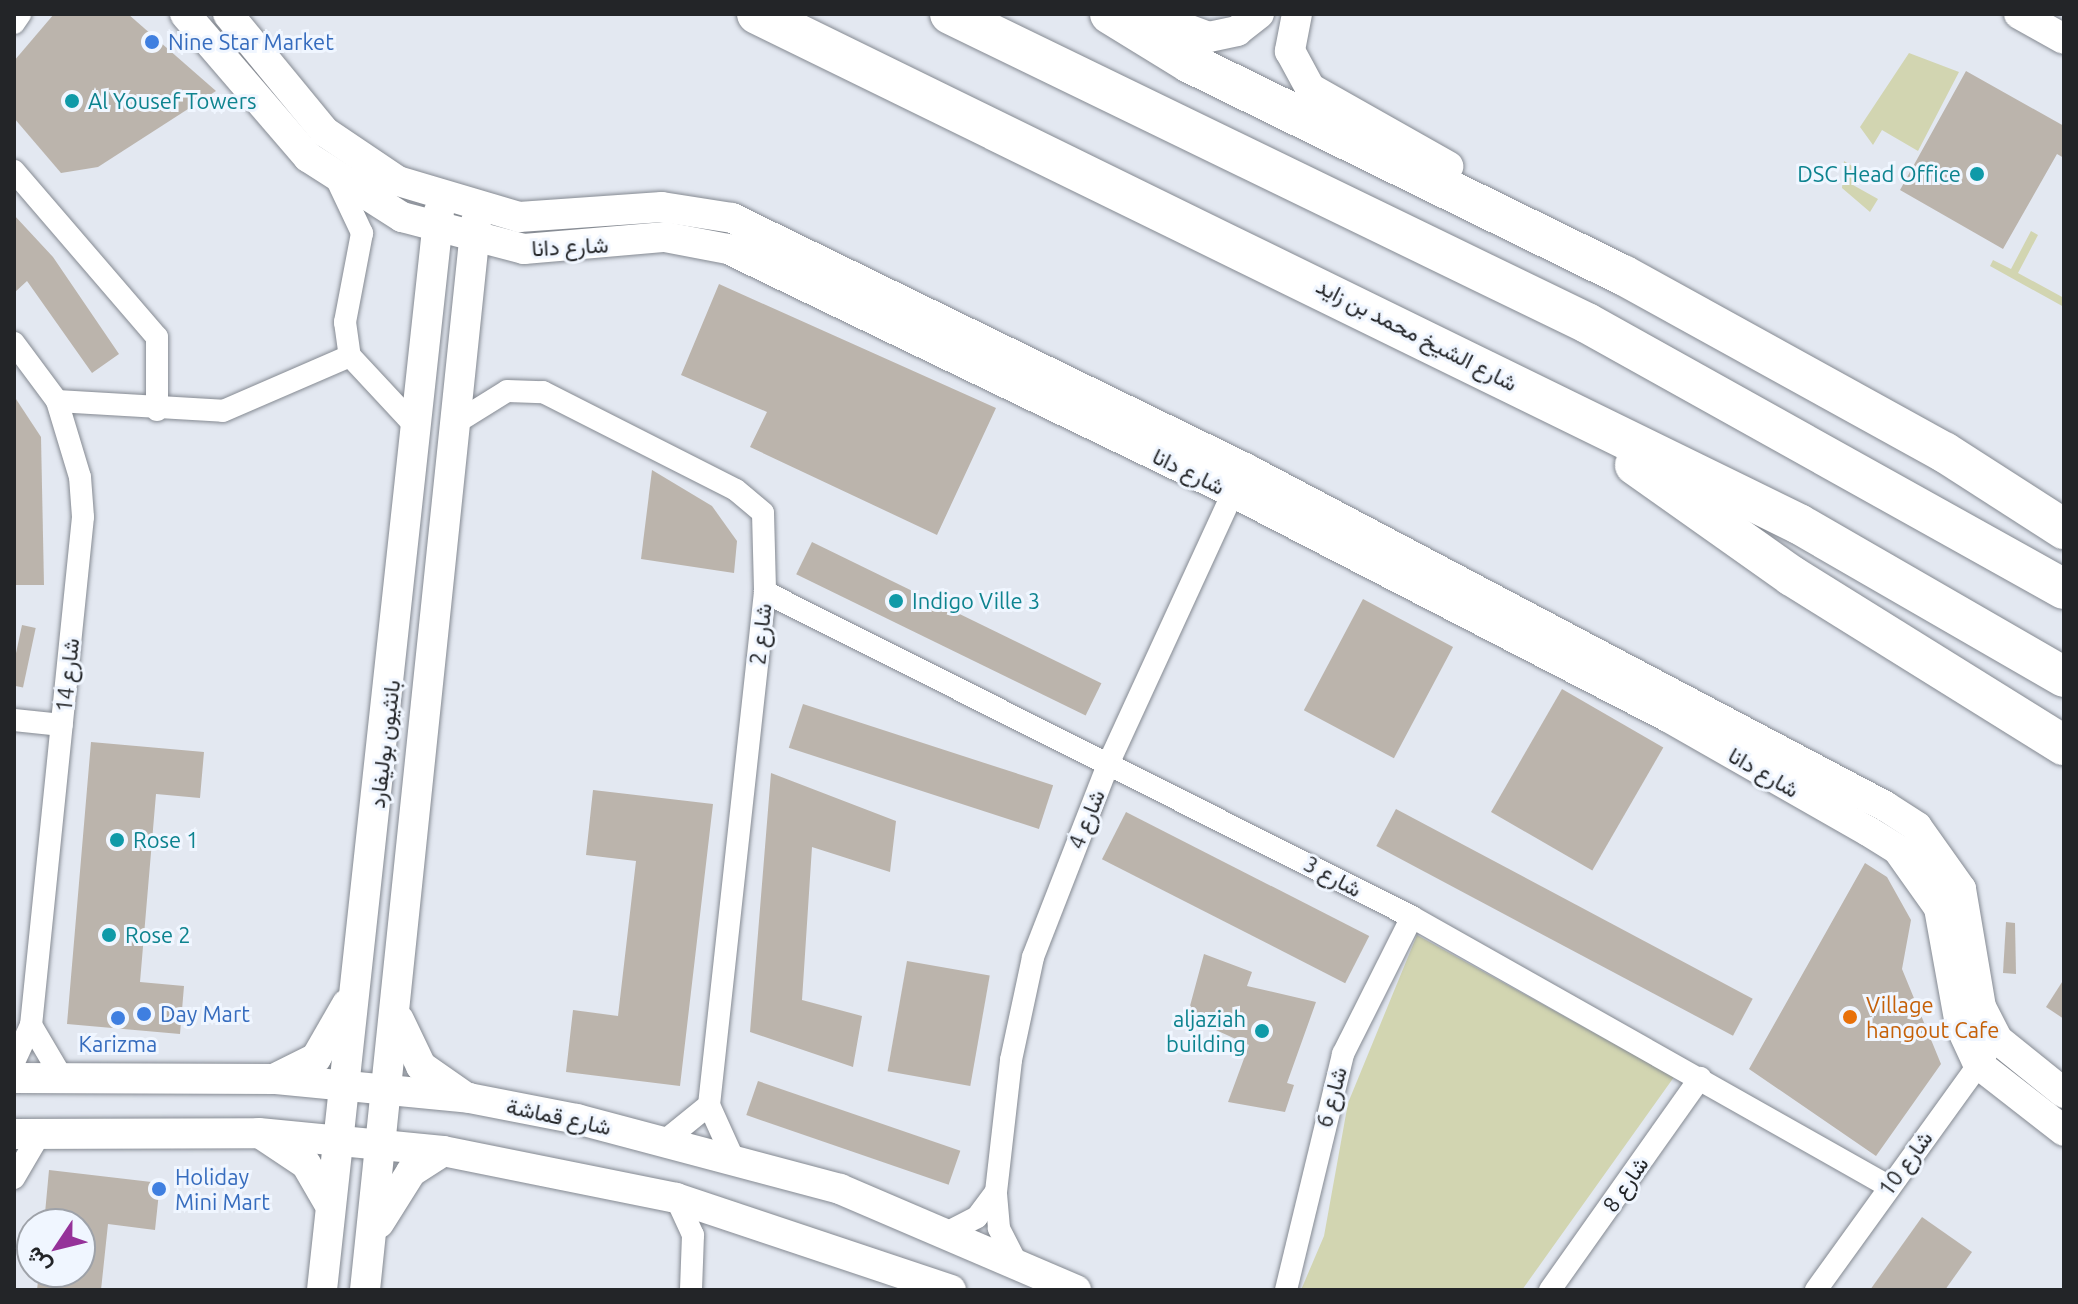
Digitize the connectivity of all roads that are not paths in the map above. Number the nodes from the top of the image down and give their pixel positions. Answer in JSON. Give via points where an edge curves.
{"nodes":[{"id":1,"x":20,"y":14,"type":"edge"},
{"id":2,"x":185,"y":14,"type":"edge"},
{"id":3,"x":228,"y":14,"type":"edge"},
{"id":4,"x":757,"y":14,"type":"edge"},
{"id":5,"x":950,"y":14,"type":"edge"},
{"id":6,"x":1113,"y":14,"type":"edge"},
{"id":7,"x":1147,"y":14,"type":"edge"},
{"id":8,"x":1259,"y":14,"type":"edge"},
{"id":9,"x":1297,"y":14,"type":"edge"},
{"id":10,"x":2019,"y":14,"type":"edge"},
{"id":11,"x":14,"y":23,"type":"edge"},
{"id":12,"x":2064,"y":39,"type":"edge"},
{"id":13,"x":1448,"y":166,"type":"junction"},
{"id":14,"x":14,"y":171,"type":"edge"},
{"id":15,"x":337,"y":180,"type":"junction"},
{"id":16,"x":441,"y":197,"type":"junction"},
{"id":17,"x":478,"y":209,"type":"junction"},
{"id":18,"x":437,"y":230,"type":"junction"},
{"id":19,"x":475,"y":241,"type":"junction"},
{"id":20,"x":524,"y":249,"type":"junction"},
{"id":21,"x":468,"y":302,"type":"junction"},
{"id":22,"x":14,"y":343,"type":"edge"},
{"id":23,"x":350,"y":356,"type":"junction"},
{"id":24,"x":1541,"y":397,"type":"junction"},
{"id":25,"x":57,"y":401,"type":"junction"},
{"id":26,"x":157,"y":410,"type":"junction"},
{"id":27,"x":454,"y":424,"type":"junction"},
{"id":28,"x":418,"y":429,"type":"junction"},
{"id":29,"x":1239,"y":480,"type":"junction"},
{"id":30,"x":2064,"y":505,"type":"edge"},
{"id":31,"x":2064,"y":529,"type":"edge"},
{"id":32,"x":2064,"y":589,"type":"edge"},
{"id":33,"x":765,"y":592,"type":"junction"},
{"id":34,"x":2064,"y":677,"type":"edge"},
{"id":35,"x":14,"y":720,"type":"edge"},
{"id":36,"x":62,"y":725,"type":"junction"},
{"id":37,"x":2064,"y":745,"type":"edge"},
{"id":38,"x":1110,"y":760,"type":"junction"},
{"id":39,"x":1412,"y":917,"type":"junction"},
{"id":40,"x":363,"y":920,"type":"junction"},
{"id":41,"x":356,"y":988,"type":"junction"},
{"id":42,"x":397,"y":1013,"type":"junction"},
{"id":43,"x":31,"y":1025,"type":"junction"},
{"id":44,"x":1997,"y":1039,"type":"junction"},
{"id":45,"x":14,"y":1062,"type":"edge"},
{"id":46,"x":1978,"y":1064,"type":"junction"},
{"id":47,"x":61,"y":1076,"type":"junction"},
{"id":48,"x":14,"y":1078,"type":"edge"},
{"id":49,"x":1700,"y":1078,"type":"junction"},
{"id":50,"x":276,"y":1079,"type":"junction"},
{"id":51,"x":364,"y":1090,"type":"junction"},
{"id":52,"x":2064,"y":1093,"type":"edge"},
{"id":53,"x":469,"y":1098,"type":"junction"},
{"id":54,"x":709,"y":1105,"type":"junction"},
{"id":55,"x":2064,"y":1131,"type":"edge"},
{"id":56,"x":28,"y":1133,"type":"edge"},
{"id":57,"x":259,"y":1133,"type":"junction"},
{"id":58,"x":667,"y":1139,"type":"junction"},
{"id":59,"x":361,"y":1142,"type":"junction"},
{"id":60,"x":443,"y":1151,"type":"junction"},
{"id":61,"x":732,"y":1156,"type":"junction"},
{"id":62,"x":14,"y":1178,"type":"edge"},
{"id":63,"x":1888,"y":1186,"type":"junction"},
{"id":64,"x":996,"y":1192,"type":"junction"},
{"id":65,"x":676,"y":1198,"type":"junction"},
{"id":66,"x":328,"y":1202,"type":"junction"},
{"id":67,"x":729,"y":1212,"type":"junction"},
{"id":68,"x":950,"y":1231,"type":"junction"},
{"id":69,"x":372,"y":1236,"type":"junction"},
{"id":70,"x":695,"y":1255,"type":"junction"},
{"id":71,"x":1015,"y":1260,"type":"junction"},
{"id":72,"x":322,"y":1290,"type":"edge"},
{"id":73,"x":350,"y":1290,"type":"edge"},
{"id":74,"x":365,"y":1290,"type":"edge"},
{"id":75,"x":691,"y":1290,"type":"edge"},
{"id":76,"x":951,"y":1290,"type":"edge"},
{"id":77,"x":1076,"y":1290,"type":"edge"},
{"id":78,"x":1286,"y":1290,"type":"edge"},
{"id":79,"x":1550,"y":1290,"type":"edge"},
{"id":80,"x":1816,"y":1290,"type":"edge"}],
"edges":[{"from":1,"to":11,"type":"street"},
{"from":2,"to":15,"type":"street","name":"شارع دانا","via":[[283,130]]},
{"from":3,"to":16,"type":"street","name":"شارع دانا","via":[[350,155]]},
{"from":4,"to":24,"type":"highway","name":"شارع الشيخ محمد بن زايد"},
{"from":5,"to":32,"type":"highway","via":[[1587,323]]},
{"from":6,"to":13,"type":"highway"},
{"from":6,"to":31,"type":"highway","via":[[1190,63],[1623,275],[1918,437]]},
{"from":7,"to":8,"type":"street","via":[[1209,37],[1237,31]]},
{"from":9,"to":13,"type":"street","via":[[1290,51],[1310,88]]},
{"from":10,"to":12,"type":"street"},
{"from":13,"to":30,"type":"highway","via":[[1903,404]]},
{"from":14,"to":26,"type":"street","via":[[157,337]]},
{"from":15,"to":18,"type":"street","name":"شارع دانا"},
{"from":15,"to":23,"type":"street","via":[[362,233],[345,322]]},
{"from":16,"to":17,"type":"street","name":"شارع دانا"},
{"from":16,"to":18,"type":"street","name":"بانثيون بوليفارد"},
{"from":17,"to":19,"type":"street","name":"بانثيون بوليفارد"},
{"from":17,"to":29,"type":"street","name":"شارع دانا","via":[[555,218],[662,207],[732,218]]},
{"from":18,"to":19,"type":"street","name":"شارع دانا"},
{"from":18,"to":28,"type":"street","name":"بانثيون بوليفارد"},
{"from":19,"to":20,"type":"street","name":"شارع دانا"},
{"from":19,"to":21,"type":"street","name":"بانثيون بوليفارد"},
{"from":20,"to":21,"type":"street","via":[[490,270]]},
{"from":20,"to":29,"type":"street","name":"شارع دانا","via":[[665,237],[728,249]]},
{"from":21,"to":27,"type":"street","name":"بانثيون بوليفارد"},
{"from":22,"to":25,"type":"street","name":"شارع 14"},
{"from":23,"to":26,"type":"street","via":[[241,407]]},
{"from":23,"to":28,"type":"street"},
{"from":24,"to":34,"type":"highway","name":"شارع الشيخ محمد بن زايد","via":[[1799,524]]},
{"from":24,"to":37,"type":"highway","via":[[1792,576]]},
{"from":25,"to":26,"type":"street"},
{"from":25,"to":36,"type":"street","name":"شارع 14","via":[[80,477],[83,517]]},
{"from":27,"to":33,"type":"street","name":"شارع 2","via":[[498,394],[543,392],[736,490],[763,513],[768,531]]},
{"from":27,"to":42,"type":"street","name":"بانثيون بوليفارد"},
{"from":28,"to":40,"type":"street","name":"بانثيون بوليفارد"},
{"from":29,"to":38,"type":"street","name":"شارع 4"},
{"from":29,"to":44,"type":"street","name":"شارع دانا","via":[[1679,692],[1917,827],[1961,889],[1981,1007]]},
{"from":29,"to":46,"type":"street","name":"شارع دانا","via":[[1898,850],[1939,908],[1960,1025]]},
{"from":33,"to":38,"type":"street","name":"شارع 3"},
{"from":33,"to":54,"type":"street","name":"شارع 2"},
{"from":35,"to":36,"type":"street"},
{"from":36,"to":43,"type":"street","name":"شارع 14"},
{"from":38,"to":39,"type":"street","name":"شارع 3"},
{"from":38,"to":64,"type":"street","name":"شارع 4","via":[[1033,957],[1011,1060]]},
{"from":39,"to":49,"type":"street","name":"شارع 3"},
{"from":39,"to":78,"type":"street","name":"شارع 6","via":[[1335,1078]]},
{"from":40,"to":41,"type":"street","name":"بانثيون بوليفارد"},
{"from":40,"to":51,"type":"street","via":[[374,962]]},
{"from":41,"to":50,"type":"street","via":[[316,1058]]},
{"from":41,"to":51,"type":"street","name":"بانثيون بوليفارد"},
{"from":42,"to":51,"type":"street","name":"بانثيون بوليفارد"},
{"from":42,"to":53,"type":"street","via":[[421,1066]]},
{"from":43,"to":45,"type":"street","name":"شارع 14"},
{"from":43,"to":47,"type":"street"},
{"from":44,"to":46,"type":"street","name":"شارع 10"},
{"from":44,"to":52,"type":"street","name":"شارع دانا"},
{"from":46,"to":55,"type":"street","name":"شارع دانا"},
{"from":46,"to":63,"type":"street","name":"شارع 10"},
{"from":47,"to":48,"type":"street","name":"شارع قماشة"},
{"from":47,"to":50,"type":"street","name":"شارع قماشة"},
{"from":49,"to":63,"type":"street","name":"شارع 3"},
{"from":49,"to":79,"type":"street","name":"شارع 8"},
{"from":50,"to":51,"type":"street","name":"شارع قماشة"},
{"from":51,"to":53,"type":"street","name":"شارع قماشة"},
{"from":51,"to":59,"type":"street","name":"بانثيون بوليفارد"},
{"from":51,"to":59,"type":"street","name":"بانثيون بوليفارد"},
{"from":53,"to":58,"type":"street","name":"شارع قماشة"},
{"from":54,"to":58,"type":"street"},
{"from":54,"to":61,"type":"street"},
{"from":56,"to":57,"type":"street"},
{"from":56,"to":62,"type":"street"},
{"from":57,"to":59,"type":"street"},
{"from":57,"to":66,"type":"street","via":[[306,1164]]},
{"from":58,"to":61,"type":"street","name":"شارع قماشة"},
{"from":59,"to":60,"type":"street"},
{"from":59,"to":66,"type":"street","name":"بانثيون بوليفارد"},
{"from":59,"to":69,"type":"street","name":"بانثيون بوليفارد"},
{"from":59,"to":73,"type":"street"},
{"from":60,"to":65,"type":"street"},
{"from":60,"to":69,"type":"street","via":[[411,1172]]},
{"from":61,"to":68,"type":"street","name":"شارع قماشة"},
{"from":63,"to":80,"type":"street","name":"شارع 10"},
{"from":64,"to":68,"type":"street","via":[[977,1217]]},
{"from":64,"to":71,"type":"street","name":"شارع 4","via":[[999,1228]]},
{"from":65,"to":67,"type":"street"},
{"from":65,"to":70,"type":"street"},
{"from":66,"to":72,"type":"street","name":"بانثيون بوليفارد"},
{"from":67,"to":70,"type":"street"},
{"from":67,"to":76,"type":"street"},
{"from":68,"to":71,"type":"street","name":"شارع قماشة"},
{"from":69,"to":74,"type":"street","name":"بانثيون بوليفارد"},
{"from":70,"to":75,"type":"street"},
{"from":71,"to":77,"type":"street","name":"شارع قماشة"}]}
